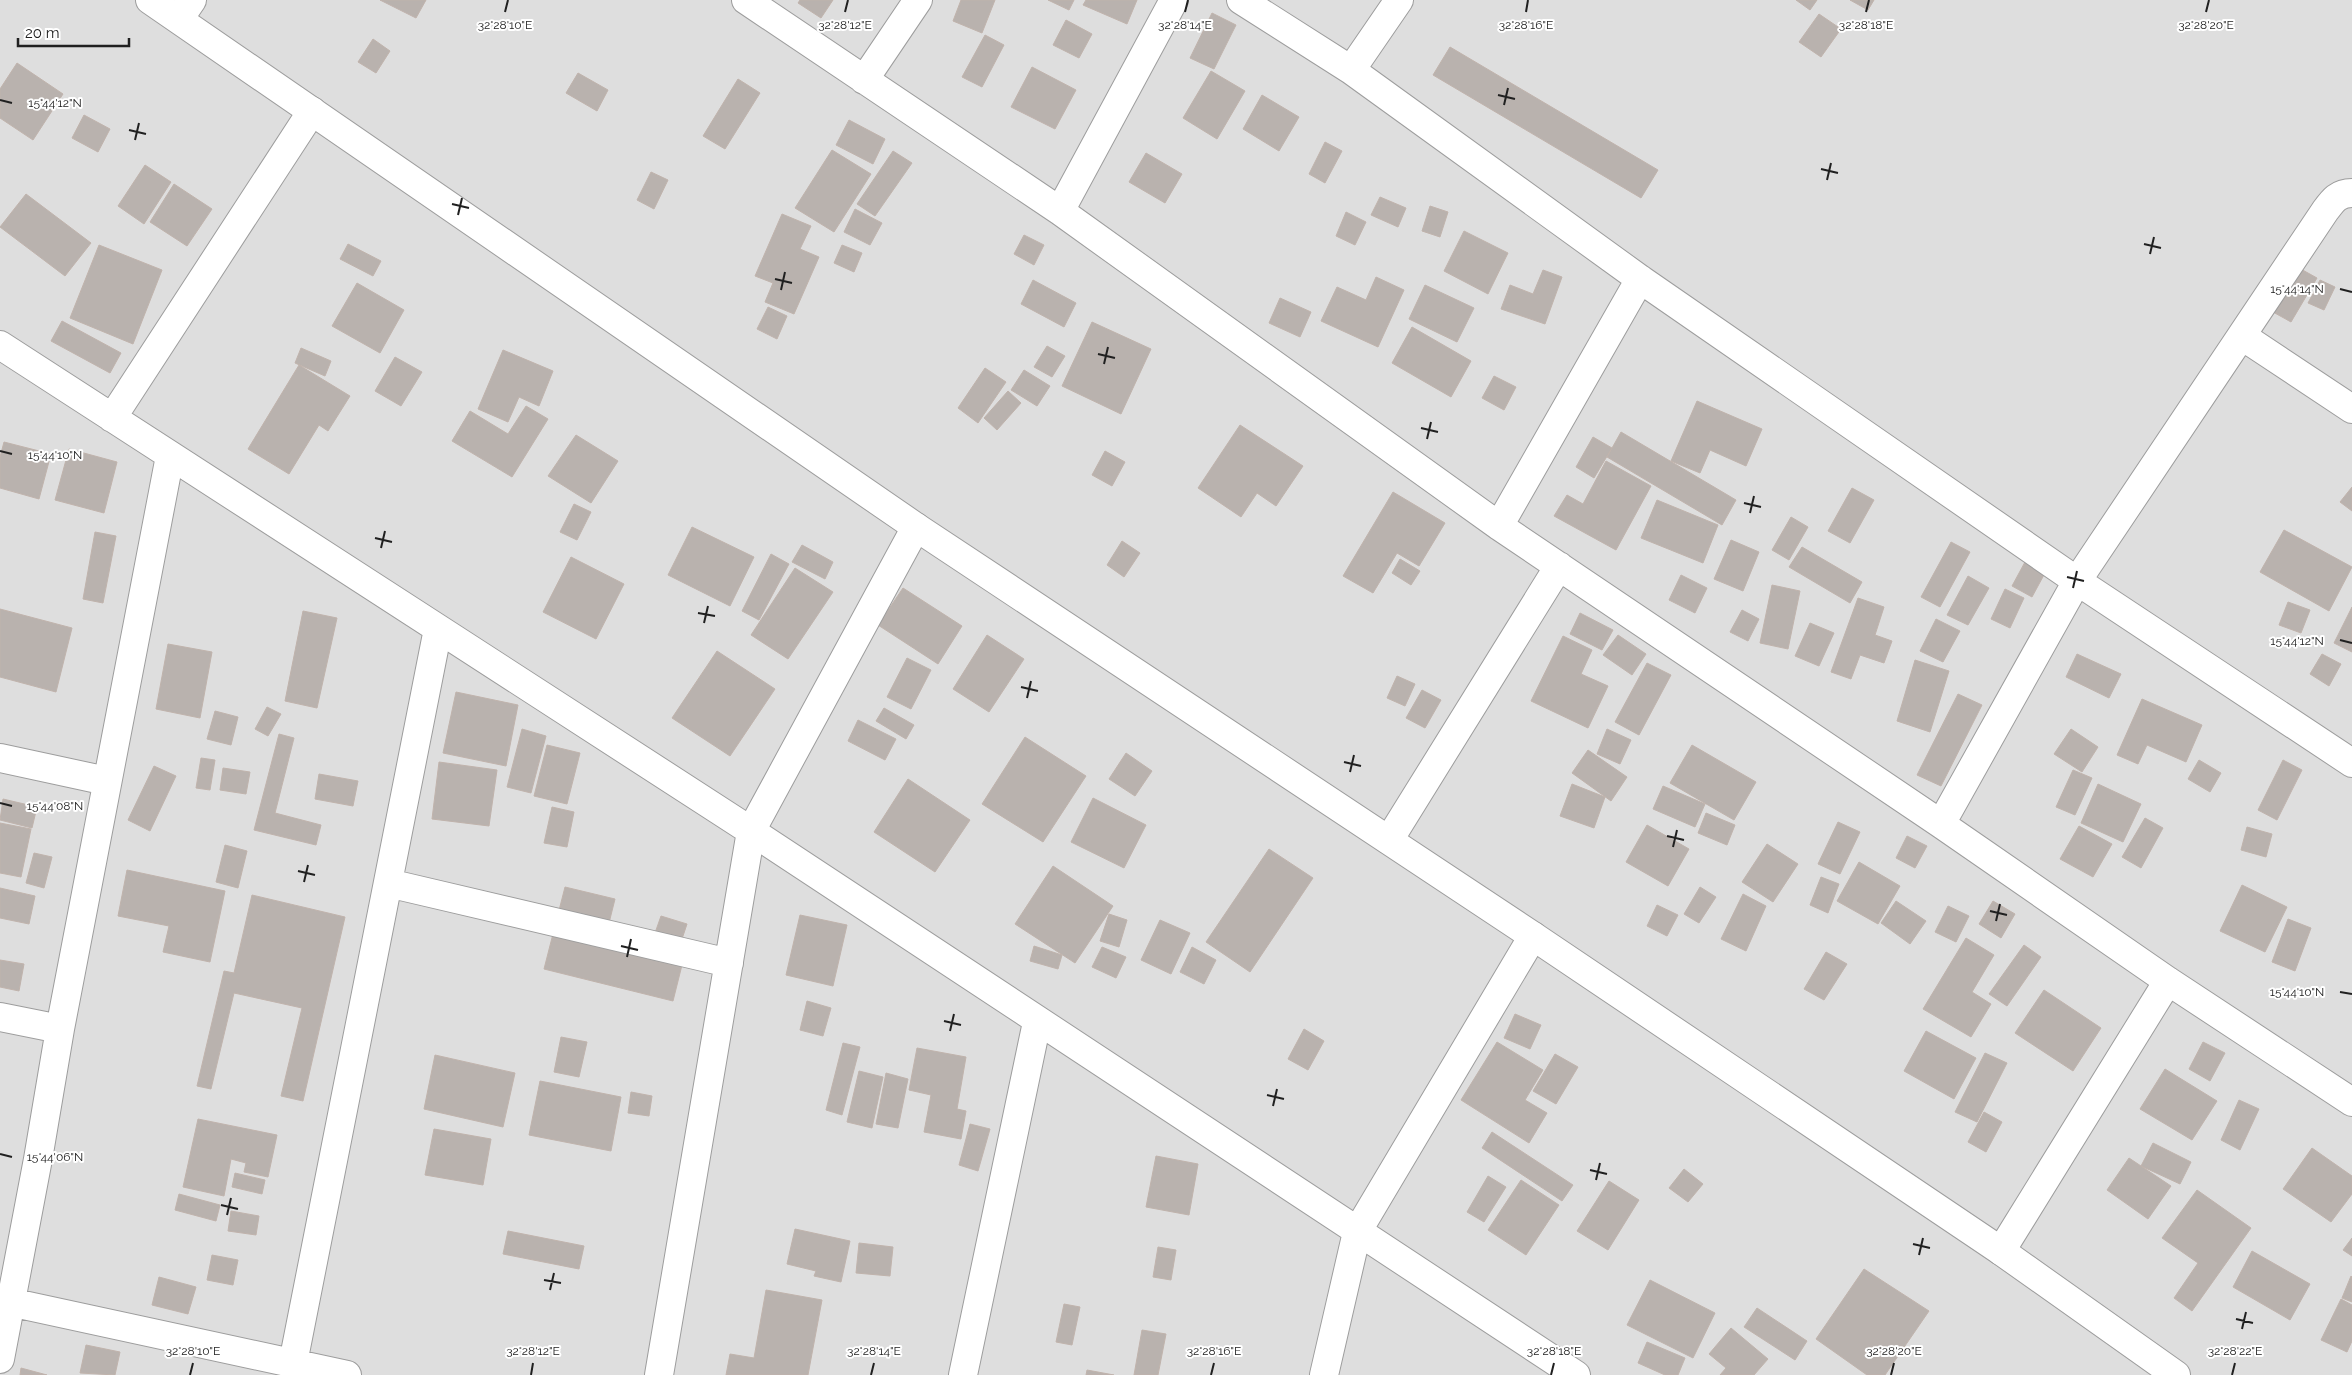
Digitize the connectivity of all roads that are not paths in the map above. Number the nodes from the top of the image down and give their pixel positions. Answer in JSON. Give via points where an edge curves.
{"nodes":[{"id":1,"x":150,"y":0,"type":"edge"},
{"id":2,"x":746,"y":0,"type":"edge"},
{"id":3,"x":918,"y":0,"type":"edge"},
{"id":4,"x":1174,"y":0,"type":"edge"},
{"id":5,"x":1241,"y":0,"type":"edge"},
{"id":6,"x":1399,"y":0,"type":"edge"},
{"id":7,"x":186,"y":10,"type":"edge"},
{"id":8,"x":1351,"y":70,"type":"junction"},
{"id":9,"x":864,"y":80,"type":"junction"},
{"id":10,"x":312,"y":111,"type":"junction"},
{"id":11,"x":2352,"y":193,"type":"edge"},
{"id":12,"x":1060,"y":211,"type":"junction"},
{"id":13,"x":1640,"y":279,"type":"junction"},
{"id":14,"x":2242,"y":336,"type":"junction"},
{"id":15,"x":0,"y":345,"type":"edge"},
{"id":16,"x":2352,"y":409,"type":"edge"},
{"id":17,"x":112,"y":418,"type":"junction"},
{"id":18,"x":170,"y":456,"type":"junction"},
{"id":19,"x":1500,"y":526,"type":"junction"},
{"id":20,"x":916,"y":527,"type":"junction"},
{"id":21,"x":1559,"y":566,"type":"junction"},
{"id":22,"x":2077,"y":581,"type":"junction"},
{"id":23,"x":438,"y":629,"type":"junction"},
{"id":24,"x":0,"y":758,"type":"edge"},
{"id":25,"x":2352,"y":763,"type":"edge"},
{"id":26,"x":107,"y":781,"type":"junction"},
{"id":27,"x":1941,"y":824,"type":"junction"},
{"id":28,"x":751,"y":831,"type":"junction"},
{"id":29,"x":1389,"y":840,"type":"junction"},
{"id":30,"x":388,"y":883,"type":"junction"},
{"id":31,"x":1533,"y":936,"type":"junction"},
{"id":32,"x":729,"y":963,"type":"junction"},
{"id":33,"x":2168,"y":981,"type":"junction"},
{"id":34,"x":0,"y":1017,"type":"edge"},
{"id":35,"x":1037,"y":1022,"type":"junction"},
{"id":36,"x":60,"y":1029,"type":"junction"},
{"id":37,"x":2352,"y":1102,"type":"edge"},
{"id":38,"x":1357,"y":1232,"type":"junction"},
{"id":39,"x":2001,"y":1251,"type":"junction"},
{"id":40,"x":6,"y":1302,"type":"edge"},
{"id":41,"x":0,"y":1359,"type":"edge"},
{"id":42,"x":293,"y":1363,"type":"junction"},
{"id":43,"x":2164,"y":1372,"type":"edge"},
{"id":44,"x":347,"y":1375,"type":"edge"},
{"id":45,"x":659,"y":1375,"type":"edge"},
{"id":46,"x":963,"y":1375,"type":"edge"},
{"id":47,"x":1324,"y":1375,"type":"edge"},
{"id":48,"x":1576,"y":1375,"type":"edge"}],
"edges":[{"from":1,"to":7,"type":"street"},
{"from":2,"to":9,"type":"street"},
{"from":3,"to":9,"type":"street"},
{"from":4,"to":12,"type":"street"},
{"from":5,"to":8,"type":"street"},
{"from":6,"to":8,"type":"street"},
{"from":7,"to":10,"type":"street"},
{"from":8,"to":13,"type":"street"},
{"from":9,"to":12,"type":"street"},
{"from":10,"to":17,"type":"street"},
{"from":10,"to":20,"type":"street"},
{"from":11,"to":14,"type":"street","via":[[2342,193],[2333,200]]},
{"from":12,"to":19,"type":"street"},
{"from":13,"to":19,"type":"street"},
{"from":13,"to":22,"type":"street"},
{"from":14,"to":16,"type":"street"},
{"from":14,"to":22,"type":"street"},
{"from":15,"to":17,"type":"street"},
{"from":17,"to":18,"type":"street"},
{"from":18,"to":23,"type":"street"},
{"from":18,"to":26,"type":"street"},
{"from":19,"to":21,"type":"street"},
{"from":20,"to":28,"type":"street"},
{"from":20,"to":29,"type":"street"},
{"from":21,"to":27,"type":"street"},
{"from":21,"to":29,"type":"street"},
{"from":22,"to":25,"type":"street"},
{"from":22,"to":27,"type":"street"},
{"from":23,"to":28,"type":"street"},
{"from":23,"to":30,"type":"street"},
{"from":24,"to":26,"type":"street"},
{"from":26,"to":36,"type":"street"},
{"from":27,"to":33,"type":"street"},
{"from":28,"to":32,"type":"street"},
{"from":28,"to":35,"type":"street"},
{"from":29,"to":31,"type":"street"},
{"from":30,"to":32,"type":"street"},
{"from":30,"to":42,"type":"street"},
{"from":31,"to":38,"type":"street"},
{"from":31,"to":39,"type":"street"},
{"from":32,"to":45,"type":"street"},
{"from":33,"to":37,"type":"street"},
{"from":33,"to":39,"type":"street"},
{"from":34,"to":36,"type":"street"},
{"from":35,"to":38,"type":"street"},
{"from":35,"to":46,"type":"street"},
{"from":36,"to":40,"type":"street"},
{"from":38,"to":47,"type":"street"},
{"from":38,"to":48,"type":"street"},
{"from":39,"to":43,"type":"street"},
{"from":40,"to":41,"type":"street"},
{"from":40,"to":42,"type":"street"},
{"from":42,"to":44,"type":"street"}]}
